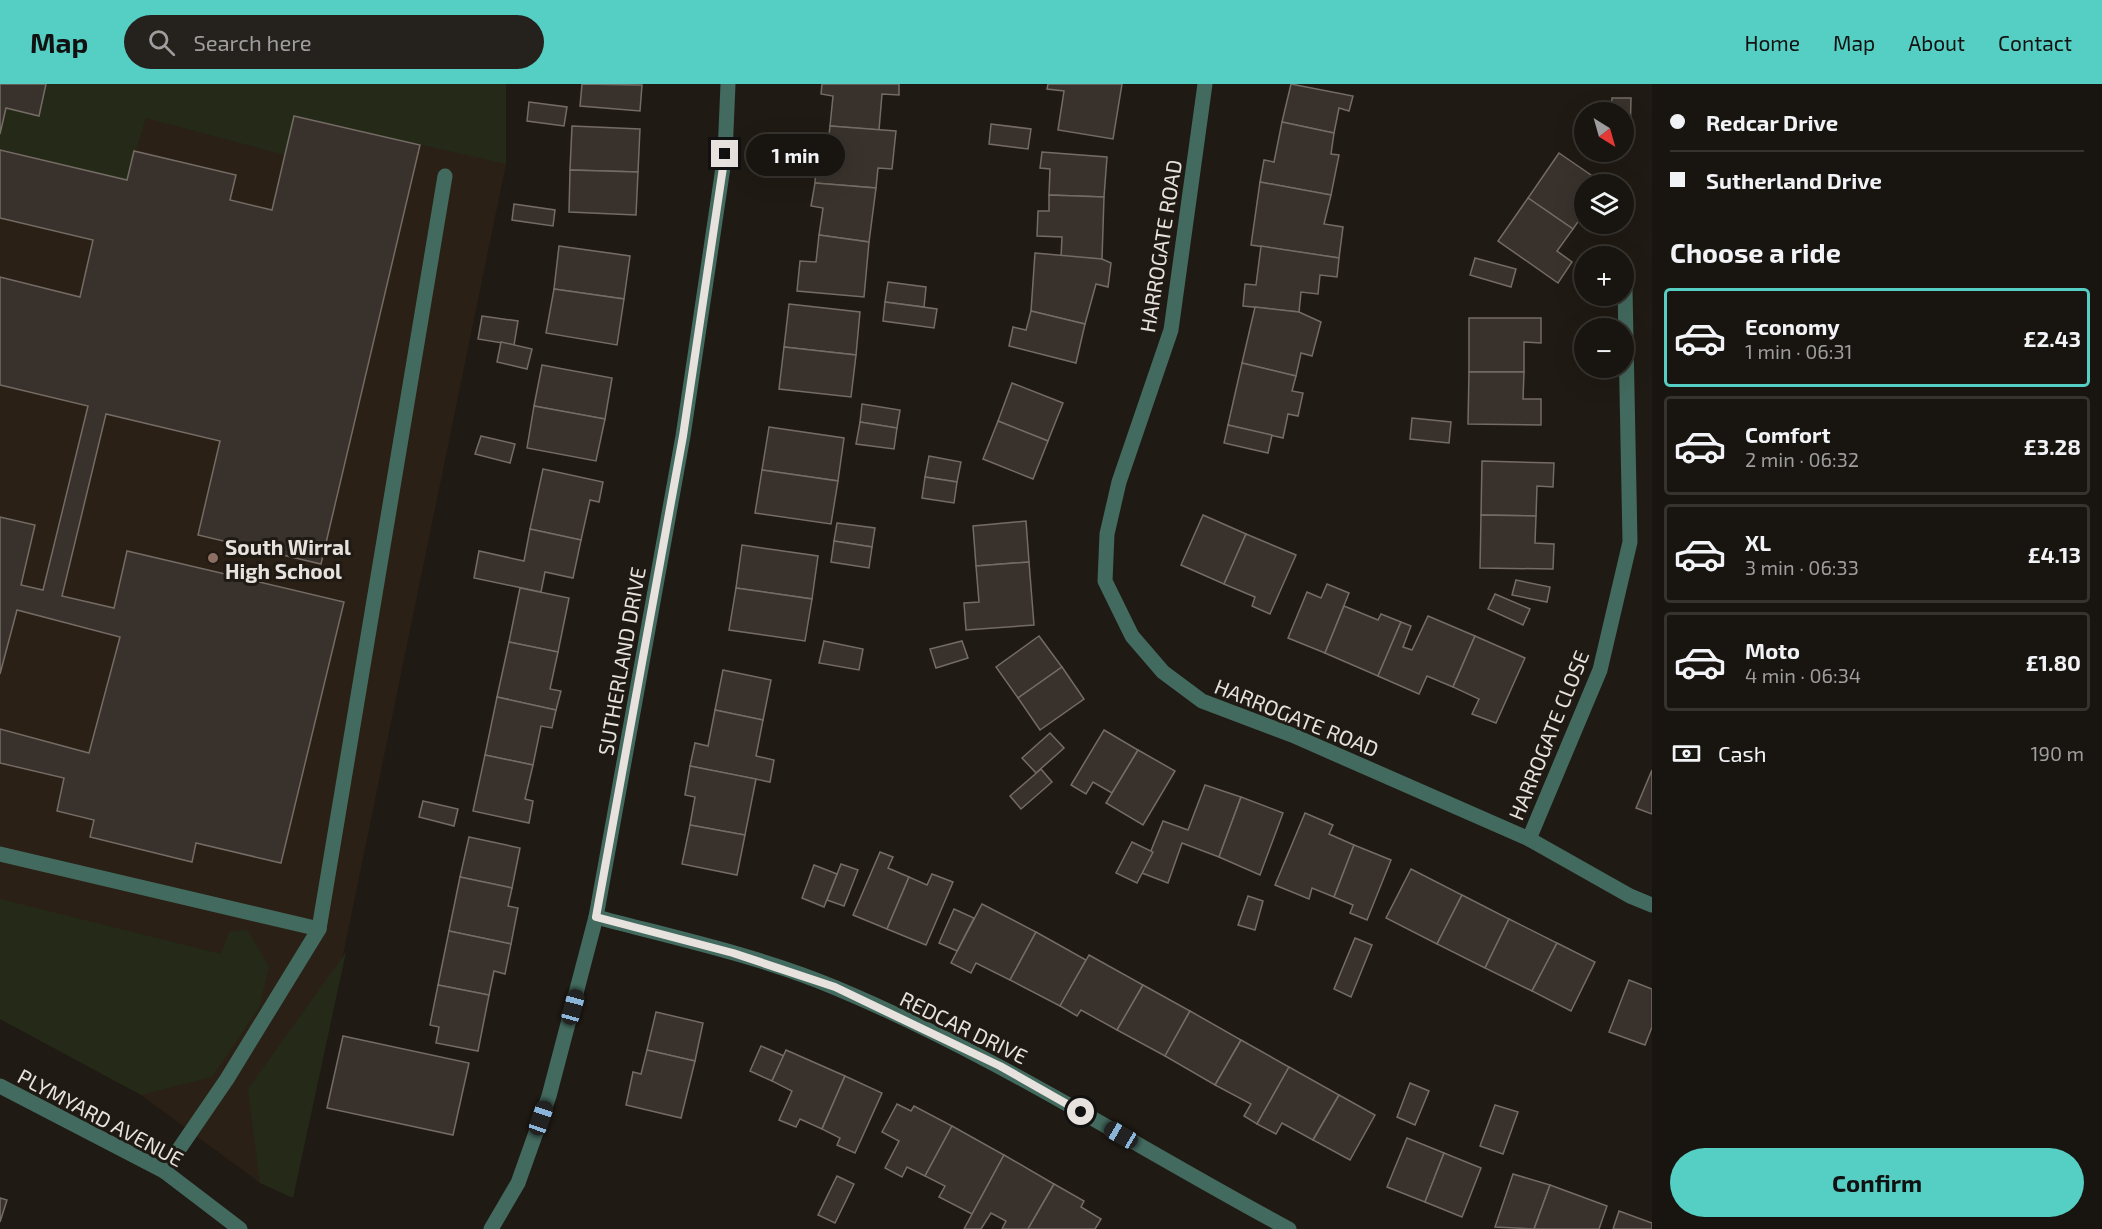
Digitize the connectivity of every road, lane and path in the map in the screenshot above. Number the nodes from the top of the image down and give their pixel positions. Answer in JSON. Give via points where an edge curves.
{"nodes":[{"id":1,"x":728,"y":84,"type":"edge"},
{"id":2,"x":1205,"y":84,"type":"edge"},
{"id":3,"x":445,"y":176,"type":"dead end"},
{"id":4,"x":1625,"y":306,"type":"edge"},
{"id":5,"x":1529,"y":839,"type":"junction"},
{"id":6,"x":0,"y":854,"type":"edge"},
{"id":7,"x":1652,"y":905,"type":"edge"},
{"id":8,"x":596,"y":917,"type":"junction"},
{"id":9,"x":319,"y":929,"type":"junction"},
{"id":10,"x":0,"y":1086,"type":"edge"},
{"id":11,"x":164,"y":1171,"type":"junction"},
{"id":12,"x":240,"y":1229,"type":"edge"},
{"id":13,"x":490,"y":1229,"type":"edge"},
{"id":14,"x":1289,"y":1229,"type":"edge"}],
"edges":[{"from":1,"to":8,"type":"street","name":"SUTHERLAND DRIVE","via":[[725,154],[683,436]]},
{"from":2,"to":5,"type":"street","name":"HARROGATE ROAD","via":[[1171,330],[1119,482],[1107,534],[1105,580],[1132,636],[1163,672],[1202,701],[1292,735]]},
{"from":3,"to":9,"type":"street"},
{"from":4,"to":5,"type":"street","name":"HARROGATE CLOSE","via":[[1630,542],[1600,670]]},
{"from":5,"to":7,"type":"street","name":"HARROGATE ROAD"},
{"from":6,"to":9,"type":"street"},
{"from":8,"to":13,"type":"street","name":"SUTHERLAND DRIVE","via":[[549,1096],[518,1183]]},
{"from":8,"to":14,"type":"street","name":"REDCAR DRIVE","via":[[733,953],[835,987],[1000,1066]]},
{"from":9,"to":11,"type":"street","via":[[227,1079]]},
{"from":10,"to":11,"type":"street","name":"PLYMYARD AVENUE"},
{"from":11,"to":12,"type":"street","name":"PLYMYARD AVENUE"}]}
